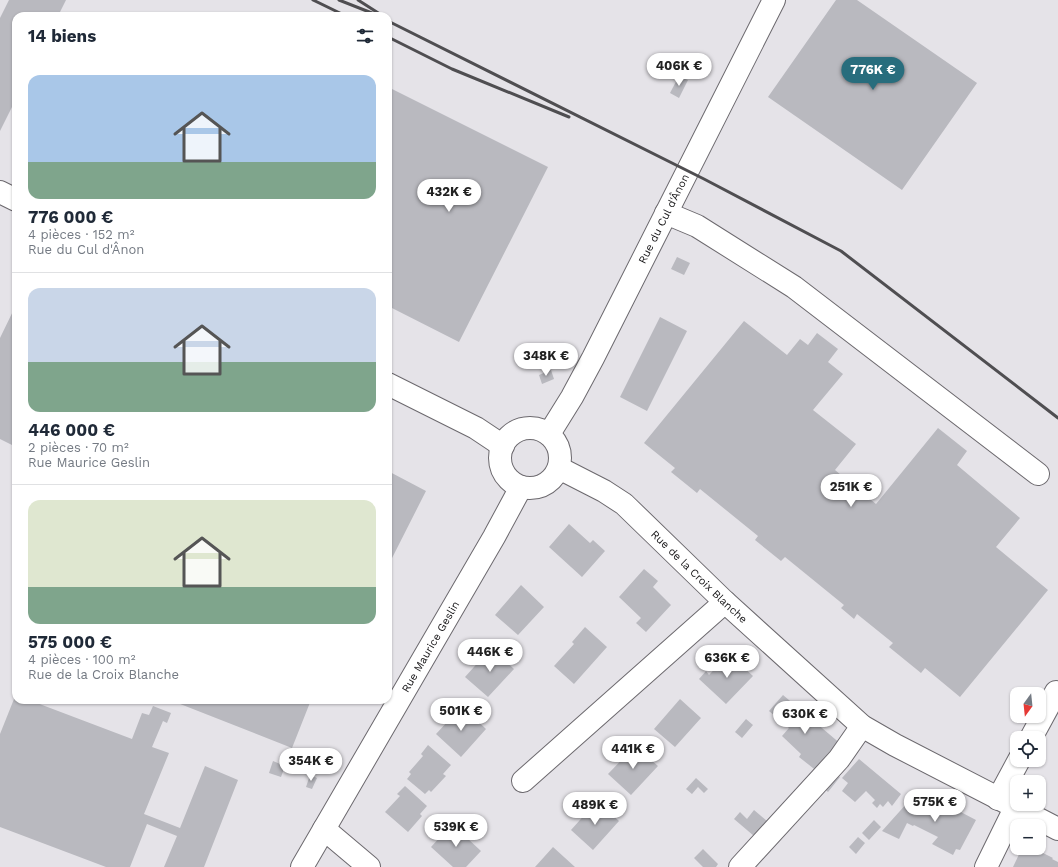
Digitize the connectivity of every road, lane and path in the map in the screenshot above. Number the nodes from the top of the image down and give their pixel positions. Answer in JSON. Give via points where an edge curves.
{"nodes":[{"id":1,"x":774,"y":0,"type":"edge"},
{"id":2,"x":0,"y":192,"type":"edge"},
{"id":3,"x":12,"y":198,"type":"edge"},
{"id":4,"x":666,"y":214,"type":"junction"},
{"id":5,"x":392,"y":386,"type":"edge"},
{"id":6,"x":548,"y":434,"type":"junction"},
{"id":7,"x":503,"y":446,"type":"junction"},
{"id":8,"x":559,"y":468,"type":"junction"},
{"id":9,"x":1038,"y":474,"type":"dead end"},
{"id":10,"x":521,"y":487,"type":"junction"},
{"id":11,"x":725,"y":602,"type":"junction"},
{"id":12,"x":1056,"y":692,"type":"dead end"},
{"id":13,"x":862,"y":726,"type":"junction"},
{"id":14,"x":1035,"y":731,"type":"edge"},
{"id":15,"x":1017,"y":767,"type":"edge"},
{"id":16,"x":523,"y":781,"type":"dead end"},
{"id":17,"x":1007,"y":804,"type":"junction"},
{"id":18,"x":324,"y":828,"type":"junction"},
{"id":19,"x":1058,"y":829,"type":"edge"},
{"id":20,"x":302,"y":867,"type":"edge"},
{"id":21,"x":369,"y":867,"type":"edge"},
{"id":22,"x":740,"y":867,"type":"edge"},
{"id":23,"x":986,"y":867,"type":"edge"}],
"edges":[{"from":1,"to":4,"type":"street","name":"Rue du Cul d'Ânon"},
{"from":2,"to":3,"type":"street"},
{"from":4,"to":6,"type":"street","name":"Rue du Cul d'Ânon","via":[[582,378]]},
{"from":4,"to":9,"type":"street","via":[[697,226],[794,287]]},
{"from":5,"to":7,"type":"street","via":[[476,428]]},
{"from":6,"to":7,"type":"street","via":[[539,429],[520,430],[509,437]]},
{"from":6,"to":8,"type":"street","via":[[558,445],[561,457]]},
{"from":7,"to":10,"type":"street","via":[[500,454],[503,471],[511,482]]},
{"from":8,"to":10,"type":"street","via":[[549,482],[540,488]]},
{"from":8,"to":11,"type":"street","name":"Rue de la Croix Blanche","via":[[624,504]]},
{"from":10,"to":18,"type":"street","name":"Rue Maurice Geslin"},
{"from":11,"to":13,"type":"street","name":"Rue de la Croix Blanche"},
{"from":11,"to":16,"type":"street"},
{"from":12,"to":14,"type":"street"},
{"from":13,"to":17,"type":"street","name":"Rue de la Croix Blanche"},
{"from":13,"to":22,"type":"street","via":[[839,759]]},
{"from":15,"to":17,"type":"street"},
{"from":17,"to":19,"type":"street","name":"Rue de la Croix Blanche"},
{"from":17,"to":23,"type":"street"},
{"from":18,"to":20,"type":"street","name":"Rue Maurice Geslin"},
{"from":18,"to":21,"type":"street"}]}
